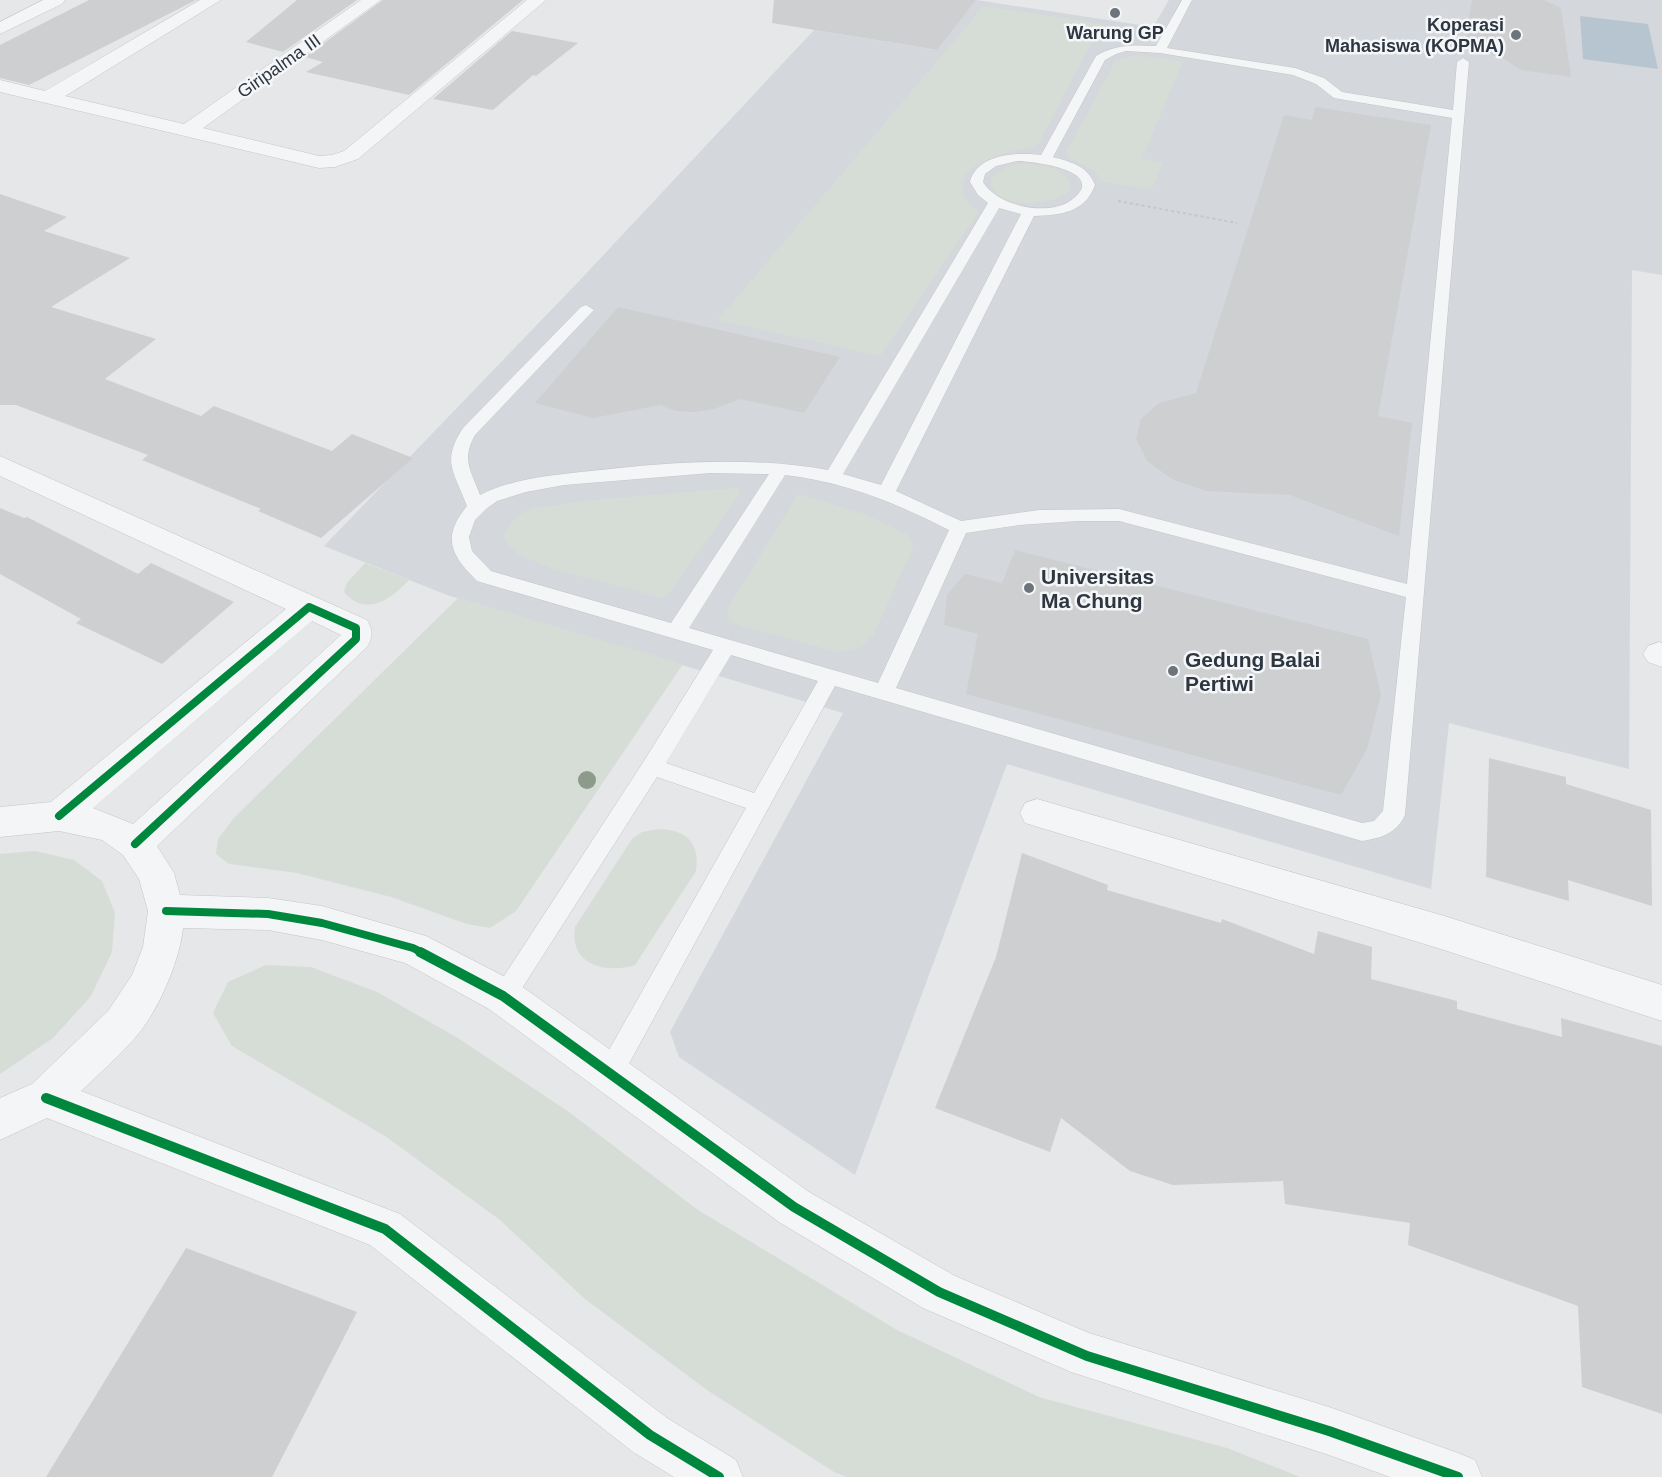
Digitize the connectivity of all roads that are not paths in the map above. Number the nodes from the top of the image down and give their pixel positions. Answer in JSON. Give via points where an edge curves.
{"nodes":[{"id":1,"x":56,"y":0,"type":"edge"},
{"id":2,"x":212,"y":0,"type":"edge"},
{"id":3,"x":372,"y":0,"type":"edge"},
{"id":4,"x":537,"y":0,"type":"edge"},
{"id":5,"x":1187,"y":0,"type":"edge"},
{"id":6,"x":0,"y":29,"type":"edge"},
{"id":7,"x":1160,"y":50,"type":"junction"},
{"id":8,"x":1463,"y":63,"type":"dead end"},
{"id":9,"x":0,"y":86,"type":"edge"},
{"id":10,"x":49,"y":98,"type":"junction"},
{"id":11,"x":1458,"y":114,"type":"junction"},
{"id":12,"x":187,"y":131,"type":"junction"},
{"id":13,"x":1046,"y":158,"type":"junction"},
{"id":14,"x":995,"y":203,"type":"junction"},
{"id":15,"x":1029,"y":212,"type":"junction"},
{"id":16,"x":586,"y":310,"type":"dead end"},
{"id":17,"x":0,"y":465,"type":"edge"},
{"id":18,"x":780,"y":470,"type":"junction"},
{"id":19,"x":833,"y":477,"type":"junction"},
{"id":20,"x":886,"y":493,"type":"junction"},
{"id":21,"x":476,"y":507,"type":"junction"},
{"id":22,"x":959,"y":528,"type":"junction"},
{"id":23,"x":1416,"y":592,"type":"junction"},
{"id":24,"x":309,"y":607,"type":"junction"},
{"id":25,"x":676,"y":632,"type":"junction"},
{"id":26,"x":725,"y":648,"type":"junction"},
{"id":27,"x":830,"y":677,"type":"junction"},
{"id":28,"x":884,"y":693,"type":"junction"},
{"id":29,"x":652,"y":766,"type":"junction"},
{"id":30,"x":761,"y":804,"type":"junction"},
{"id":31,"x":1037,"y":813,"type":"dead end"},
{"id":32,"x":59,"y":816,"type":"junction"},
{"id":33,"x":0,"y":822,"type":"edge"},
{"id":34,"x":135,"y":844,"type":"junction"},
{"id":35,"x":166,"y":911,"type":"junction"},
{"id":36,"x":503,"y":996,"type":"junction"},
{"id":37,"x":1662,"y":1003,"type":"edge"},
{"id":38,"x":609,"y":1073,"type":"junction"},
{"id":39,"x":46,"y":1098,"type":"junction"},
{"id":40,"x":0,"y":1119,"type":"edge"},
{"id":41,"x":719,"y":1477,"type":"edge"},
{"id":42,"x":1458,"y":1477,"type":"edge"}],
"edges":[{"from":1,"to":6,"type":"street"},
{"from":2,"to":10,"type":"street"},
{"from":3,"to":12,"type":"street","name":"Giripalma III"},
{"from":4,"to":12,"type":"street","via":[[343,158],[319,162]]},
{"from":5,"to":7,"type":"lane"},
{"from":7,"to":11,"type":"lane","via":[[1295,72],[1320,81],[1338,95]]},
{"from":7,"to":13,"type":"lane","via":[[1126,48],[1100,58]]},
{"from":8,"to":11,"type":"lane"},
{"from":9,"to":10,"type":"street"},
{"from":10,"to":12,"type":"street"},
{"from":11,"to":23,"type":"lane"},
{"from":13,"to":14,"type":"lane","via":[[1003,159],[983,168],[976,182],[978,190]]},
{"from":13,"to":15,"type":"lane","via":[[1080,173],[1087,187],[1085,194],[1071,207]]},
{"from":14,"to":15,"type":"lane"},
{"from":14,"to":19,"type":"lane"},
{"from":15,"to":20,"type":"lane"},
{"from":16,"to":21,"type":"lane","via":[[469,432],[460,447],[458,458]]},
{"from":17,"to":24,"type":"street"},
{"from":18,"to":19,"type":"lane"},
{"from":18,"to":21,"type":"lane","via":[[714,467],[565,479],[489,497]]},
{"from":18,"to":25,"type":"lane"},
{"from":19,"to":20,"type":"lane"},
{"from":20,"to":22,"type":"lane"},
{"from":21,"to":25,"type":"lane","via":[[465,522],[460,543],[468,560],[484,576]]},
{"from":22,"to":23,"type":"lane","via":[[1071,513],[1119,515]]},
{"from":22,"to":28,"type":"lane"},
{"from":23,"to":28,"type":"lane","via":[[1394,815],[1380,828],[1362,832]]},
{"from":24,"to":32,"type":"street"},
{"from":24,"to":34,"type":"street","via":[[353,625],[358,631],[356,639]]},
{"from":25,"to":26,"type":"lane"},
{"from":26,"to":27,"type":"lane"},
{"from":26,"to":29,"type":"lane"},
{"from":27,"to":28,"type":"lane"},
{"from":27,"to":30,"type":"lane"},
{"from":29,"to":30,"type":"lane"},
{"from":29,"to":36,"type":"lane"},
{"from":30,"to":38,"type":"lane"},
{"from":31,"to":37,"type":"street","via":[[1441,932]]},
{"from":32,"to":33,"type":"street"},
{"from":32,"to":34,"type":"street","via":[[106,827]]},
{"from":34,"to":35,"type":"street","via":[[156,873]]},
{"from":35,"to":36,"type":"street","via":[[268,914],[322,923],[413,948]]},
{"from":35,"to":39,"type":"street","via":[[162,947],[147,985],[122,1024]]},
{"from":36,"to":38,"type":"street"},
{"from":38,"to":42,"type":"street","via":[[794,1207],[939,1292],[1088,1356],[1329,1431]]},
{"from":39,"to":40,"type":"street"},
{"from":39,"to":41,"type":"street","via":[[385,1229],[650,1435]]}]}
